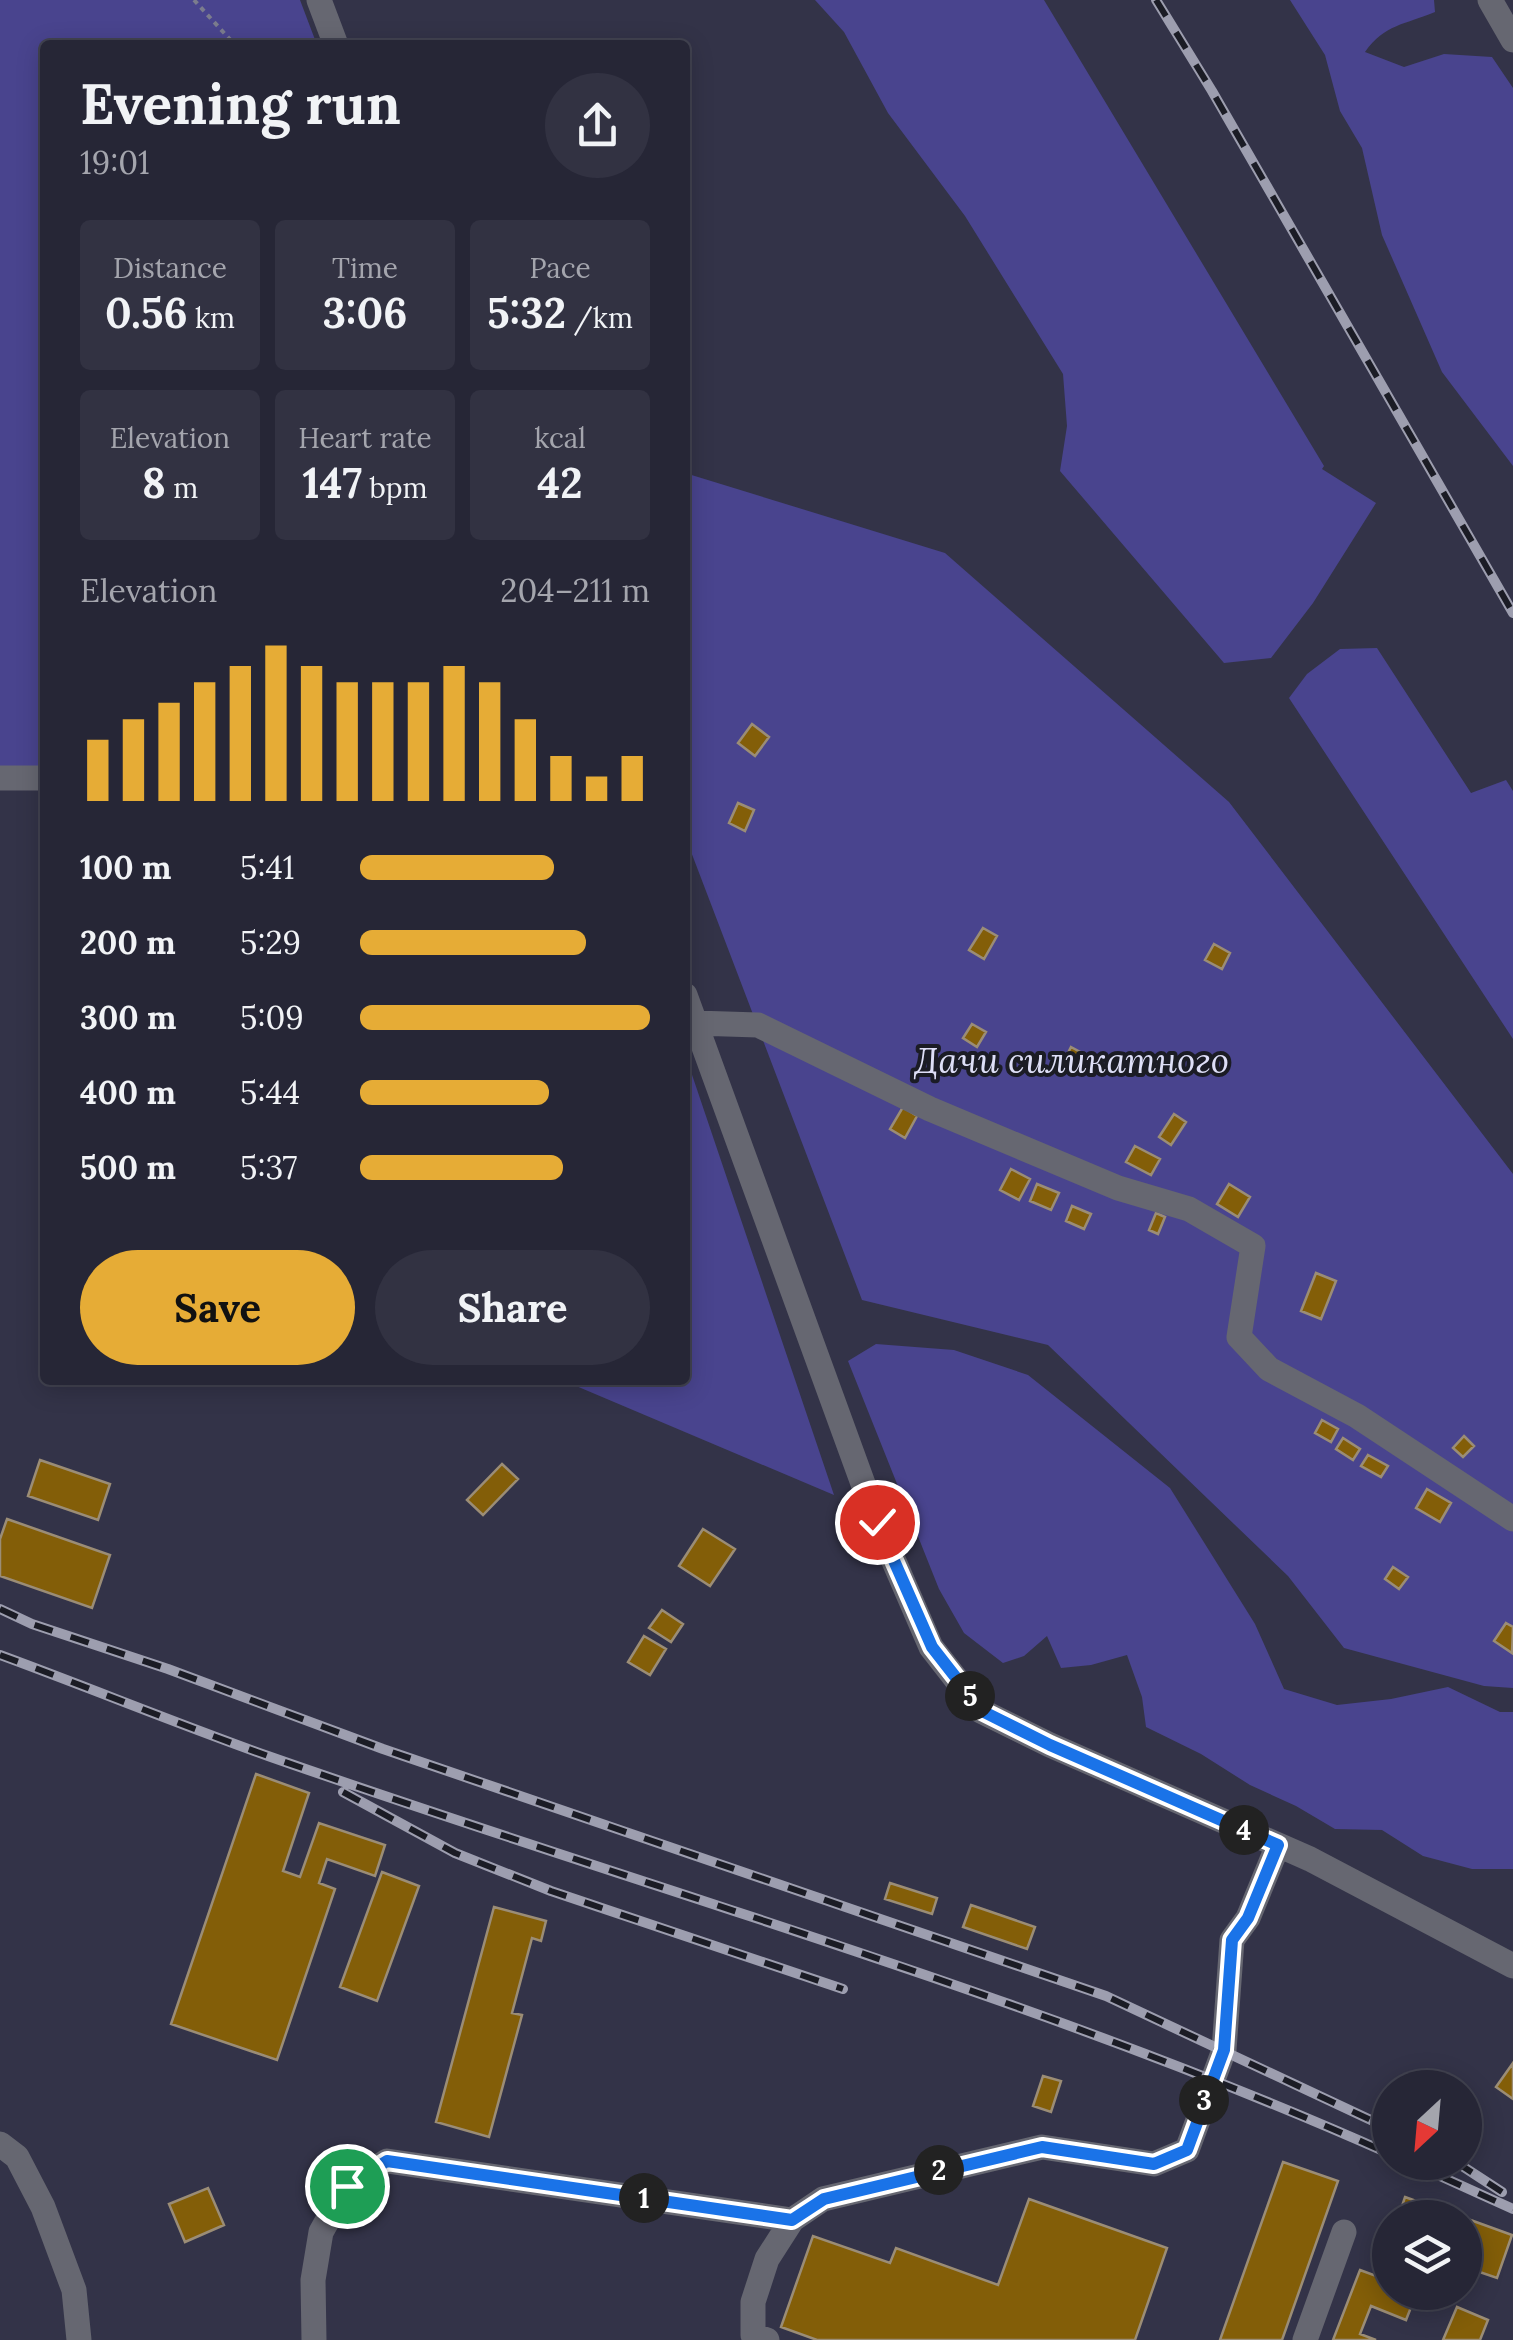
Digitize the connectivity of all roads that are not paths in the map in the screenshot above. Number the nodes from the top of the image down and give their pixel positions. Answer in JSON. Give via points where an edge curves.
{"nodes":[{"id":1,"x":320,"y":0,"type":"edge"},
{"id":2,"x":1490,"y":0,"type":"edge"},
{"id":3,"x":334,"y":40,"type":"edge"},
{"id":4,"x":1513,"y":40,"type":"edge"},
{"id":5,"x":0,"y":778,"type":"edge"},
{"id":6,"x":40,"y":778,"type":"edge"},
{"id":7,"x":690,"y":1009,"type":"edge"},
{"id":8,"x":695,"y":1023,"type":"junction"},
{"id":9,"x":1513,"y":1520,"type":"edge"},
{"id":10,"x":1278,"y":1845,"type":"junction"},
{"id":11,"x":1513,"y":1966,"type":"edge"},
{"id":12,"x":0,"y":2144,"type":"edge"},
{"id":13,"x":792,"y":2220,"type":"junction"},
{"id":14,"x":1344,"y":2232,"type":"dead end"},
{"id":15,"x":79,"y":2340,"type":"edge"},
{"id":16,"x":314,"y":2340,"type":"edge"},
{"id":17,"x":767,"y":2340,"type":"edge"},
{"id":18,"x":1304,"y":2340,"type":"edge"}],
"edges":[{"from":1,"to":3,"type":"street"},
{"from":2,"to":4,"type":"street"},
{"from":5,"to":6,"type":"street"},
{"from":7,"to":8,"type":"street"},
{"from":8,"to":9,"type":"street","via":[[758,1025],[930,1109],[1118,1188],[1189,1209],[1253,1246],[1238,1337],[1269,1369],[1358,1416]]},
{"from":8,"to":10,"type":"street","via":[[877,1522],[932,1647],[982,1711]]},
{"from":10,"to":11,"type":"street"},
{"from":10,"to":13,"type":"street","via":[[1232,1940],[1224,2050],[1187,2150],[1154,2164],[1042,2147],[824,2199]]},
{"from":12,"to":15,"type":"street","via":[[17,2157],[44,2207],[74,2290]]},
{"from":13,"to":16,"type":"street","via":[[387,2161],[347,2186],[322,2232],[312,2280]]},
{"from":13,"to":17,"type":"street","via":[[767,2260],[753,2302],[753,2335]]},
{"from":14,"to":18,"type":"street"}]}
